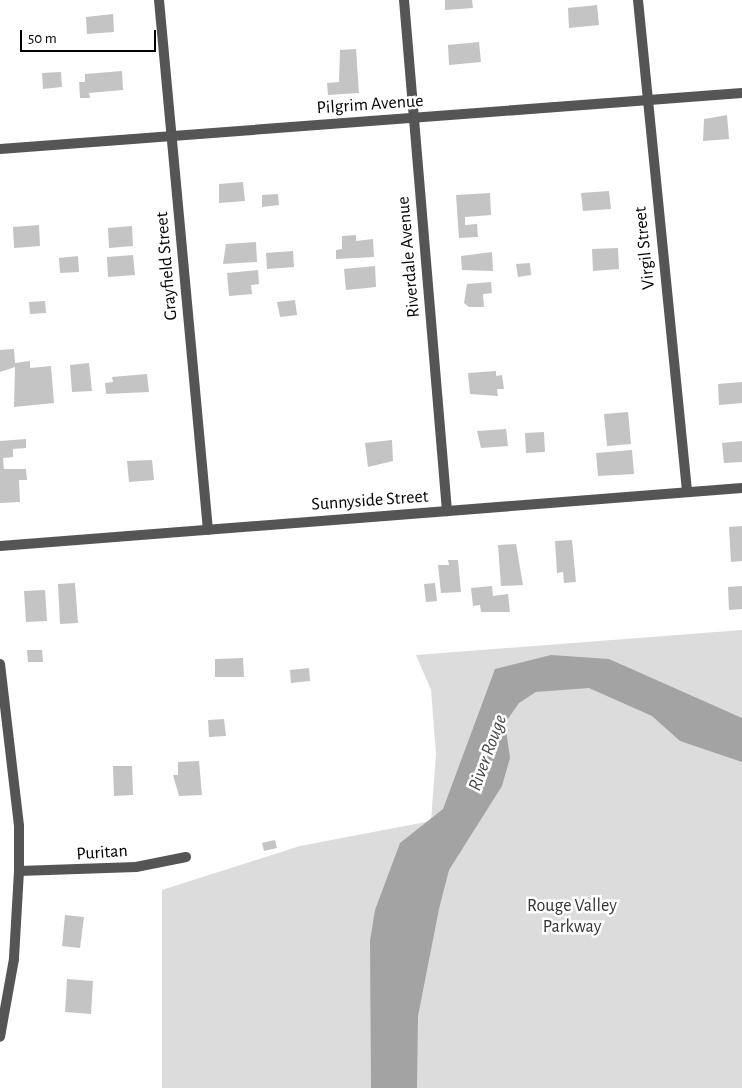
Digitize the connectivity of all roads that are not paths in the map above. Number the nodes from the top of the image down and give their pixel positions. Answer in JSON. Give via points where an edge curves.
{"nodes":[{"id":1,"x":159,"y":0,"type":"edge"},
{"id":2,"x":404,"y":0,"type":"edge"},
{"id":3,"x":638,"y":0,"type":"edge"},
{"id":4,"x":742,"y":93,"type":"edge"},
{"id":5,"x":646,"y":100,"type":"junction"},
{"id":6,"x":414,"y":118,"type":"junction"},
{"id":7,"x":171,"y":136,"type":"junction"},
{"id":8,"x":0,"y":149,"type":"edge"},
{"id":9,"x":742,"y":488,"type":"edge"},
{"id":10,"x":687,"y":492,"type":"junction"},
{"id":11,"x":447,"y":511,"type":"junction"},
{"id":12,"x":208,"y":530,"type":"junction"},
{"id":13,"x":0,"y":546,"type":"edge"},
{"id":14,"x":0,"y":664,"type":"edge"},
{"id":15,"x":186,"y":857,"type":"dead end"},
{"id":16,"x":19,"y":871,"type":"junction"},
{"id":17,"x":0,"y":1037,"type":"edge"}],
"edges":[{"from":1,"to":7,"type":"street","name":"Grayfield Street"},
{"from":2,"to":6,"type":"street","name":"Riverdale Avenue"},
{"from":3,"to":5,"type":"street","name":"Virgil Street"},
{"from":4,"to":5,"type":"street","name":"Pilgrim Avenue"},
{"from":5,"to":6,"type":"street","name":"Pilgrim Avenue"},
{"from":5,"to":10,"type":"street","name":"Virgil Street"},
{"from":6,"to":7,"type":"street","name":"Pilgrim Avenue"},
{"from":6,"to":11,"type":"street","name":"Riverdale Avenue"},
{"from":7,"to":8,"type":"street","name":"Pilgrim Avenue"},
{"from":7,"to":12,"type":"street","name":"Grayfield Street"},
{"from":9,"to":10,"type":"street","name":"Sunnyside Street"},
{"from":10,"to":11,"type":"street","name":"Sunnyside Street"},
{"from":11,"to":12,"type":"street","name":"Sunnyside Street"},
{"from":12,"to":13,"type":"street","name":"Sunnyside Street"},
{"from":14,"to":16,"type":"street","via":[[18,826]]},
{"from":15,"to":16,"type":"street","name":"Puritan","via":[[136,867]]},
{"from":16,"to":17,"type":"street","via":[[14,959]]}]}
